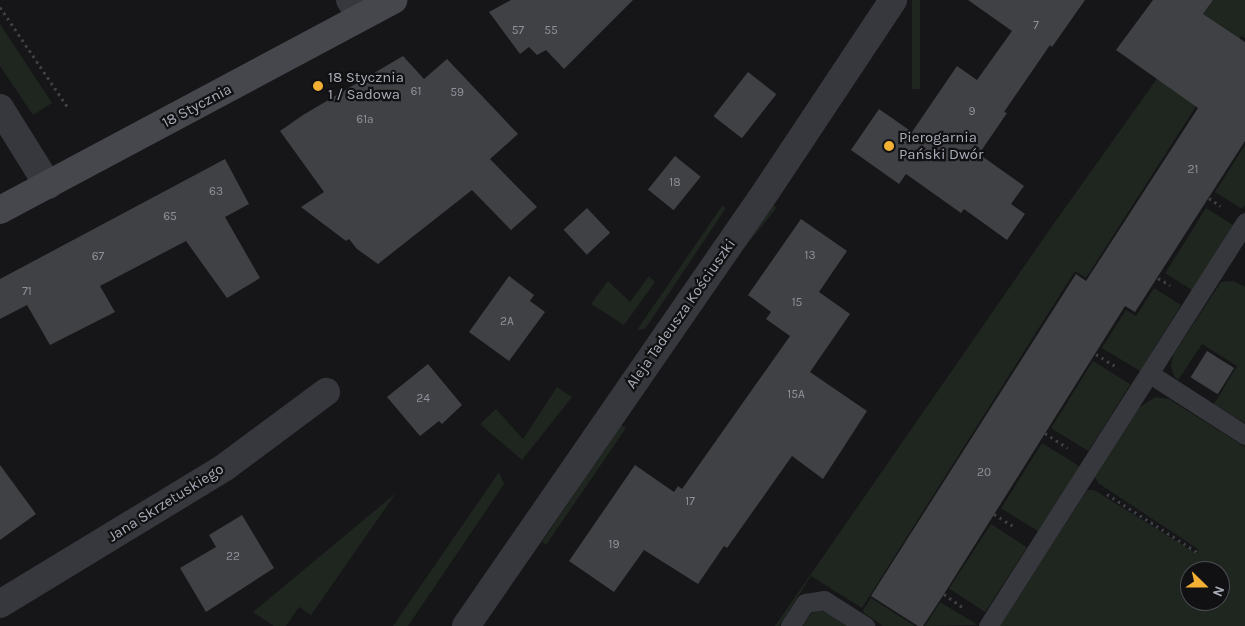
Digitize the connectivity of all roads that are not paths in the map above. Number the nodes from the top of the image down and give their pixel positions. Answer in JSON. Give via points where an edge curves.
{"nodes":[{"id":1,"x":393,"y":0,"type":"edge"},
{"id":2,"x":893,"y":0,"type":"edge"},
{"id":3,"x":355,"y":9,"type":"edge"},
{"id":4,"x":0,"y":108,"type":"edge"},
{"id":5,"x":48,"y":185,"type":"junction"},
{"id":6,"x":0,"y":210,"type":"edge"},
{"id":7,"x":1245,"y":222,"type":"edge"},
{"id":8,"x":1150,"y":374,"type":"junction"},
{"id":9,"x":326,"y":392,"type":"dead end"},
{"id":10,"x":1245,"y":435,"type":"edge"},
{"id":11,"x":0,"y":604,"type":"edge"},
{"id":12,"x":466,"y":626,"type":"edge"},
{"id":13,"x":790,"y":626,"type":"edge"},
{"id":14,"x":865,"y":626,"type":"edge"},
{"id":15,"x":988,"y":626,"type":"edge"}],
"edges":[{"from":1,"to":3,"type":"main road","name":"18 Stycznia"},
{"from":2,"to":12,"type":"street","name":"Aleja Tadeusza Kościuszki","via":[[767,190]]},
{"from":3,"to":5,"type":"main road","name":"18 Stycznia"},
{"from":4,"to":5,"type":"street"},
{"from":5,"to":6,"type":"main road","name":"18 Stycznia"},
{"from":7,"to":8,"type":"lane"},
{"from":8,"to":10,"type":"lane"},
{"from":8,"to":15,"type":"lane"},
{"from":9,"to":11,"type":"street","name":"Jana Skrzetuskiego","via":[[225,467]]},
{"from":13,"to":14,"type":"lane","via":[[805,603],[824,600]]}]}
